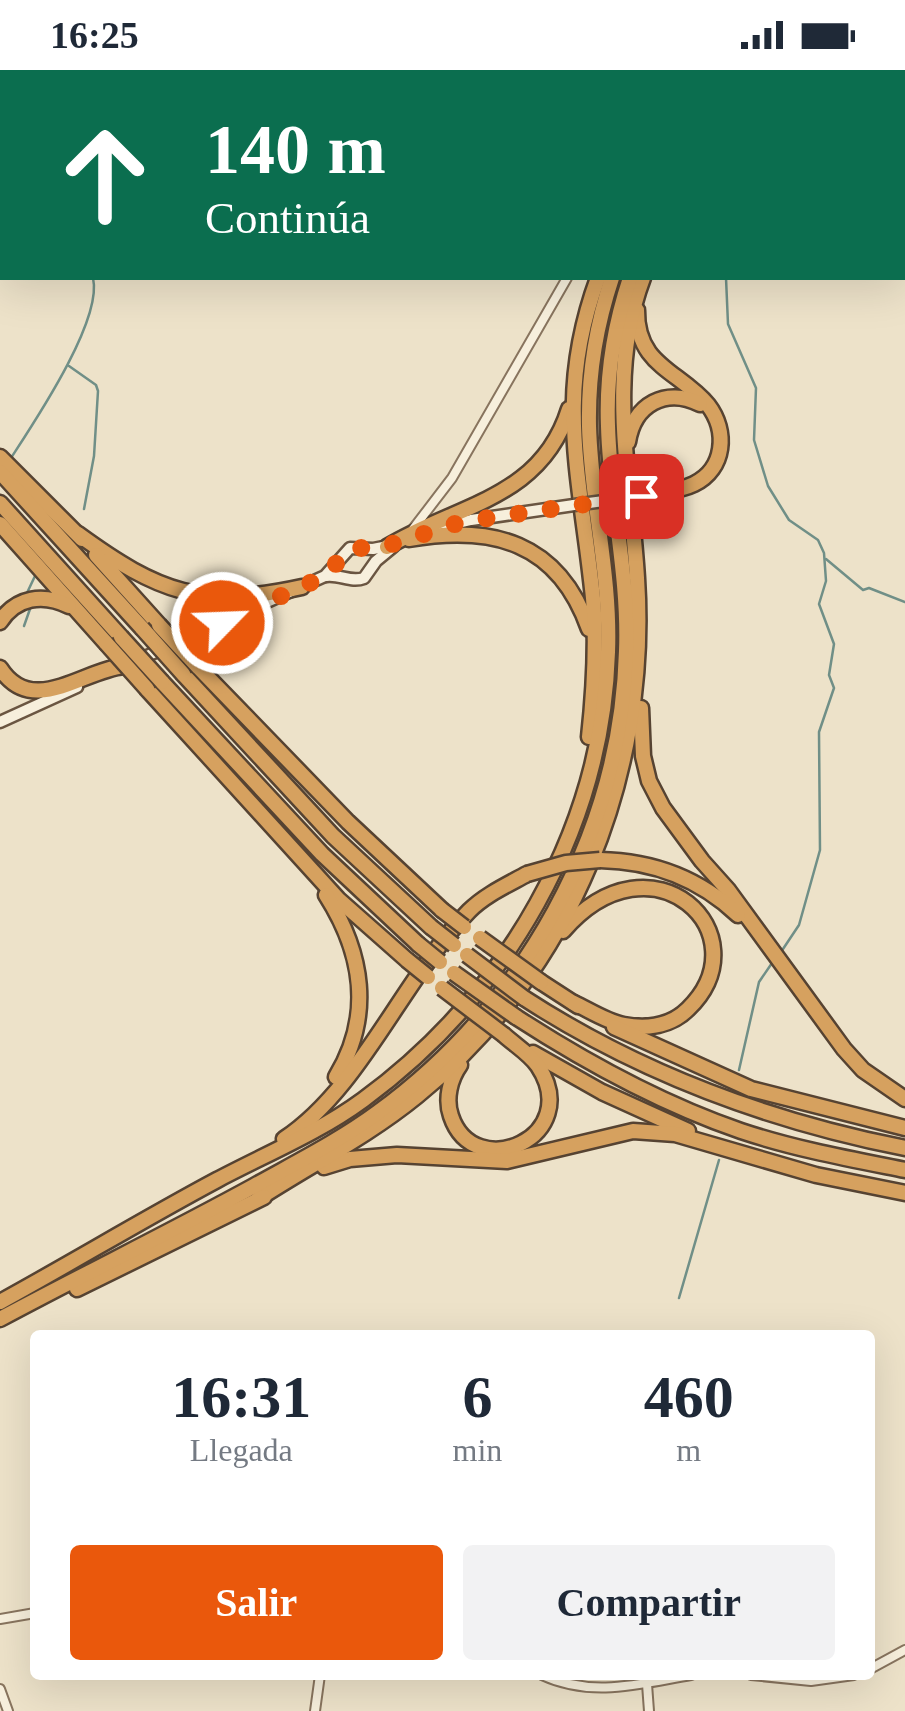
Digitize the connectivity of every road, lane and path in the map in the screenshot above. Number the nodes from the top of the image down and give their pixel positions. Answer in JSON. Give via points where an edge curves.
{"nodes":[{"id":1,"x":565,"y":280,"type":"edge"},
{"id":2,"x":597,"y":280,"type":"edge"},
{"id":3,"x":611,"y":280,"type":"edge"},
{"id":4,"x":637,"y":280,"type":"edge"},
{"id":5,"x":623,"y":298,"type":"junction"},
{"id":6,"x":572,"y":394,"type":"junction"},
{"id":7,"x":715,"y":418,"type":"junction"},
{"id":8,"x":622,"y":437,"type":"junction"},
{"id":9,"x":0,"y":457,"type":"edge"},
{"id":10,"x":626,"y":466,"type":"junction"},
{"id":11,"x":0,"y":472,"type":"edge"},
{"id":12,"x":641,"y":496,"type":"joint"},
{"id":13,"x":0,"y":503,"type":"edge"},
{"id":14,"x":0,"y":524,"type":"edge"},
{"id":15,"x":78,"y":534,"type":"junction"},
{"id":16,"x":407,"y":538,"type":"junction"},
{"id":17,"x":387,"y":547,"type":"joint"},
{"id":18,"x":365,"y":549,"type":"junction"},
{"id":19,"x":339,"y":561,"type":"junction"},
{"id":20,"x":372,"y":566,"type":"junction"},
{"id":21,"x":325,"y":576,"type":"junction"},
{"id":22,"x":344,"y":576,"type":"junction"},
{"id":23,"x":302,"y":586,"type":"junction"},
{"id":24,"x":79,"y":612,"type":"junction"},
{"id":25,"x":0,"y":622,"type":"edge"},
{"id":26,"x":641,"y":627,"type":"junction"},
{"id":27,"x":113,"y":640,"type":"junction"},
{"id":28,"x":595,"y":663,"type":"junction"},
{"id":29,"x":124,"y":666,"type":"junction"},
{"id":30,"x":0,"y":668,"type":"edge"},
{"id":31,"x":190,"y":670,"type":"junction"},
{"id":32,"x":0,"y":722,"type":"edge"},
{"id":33,"x":310,"y":869,"type":"junction"},
{"id":34,"x":547,"y":886,"type":"junction"},
{"id":35,"x":761,"y":936,"type":"junction"},
{"id":36,"x":539,"y":958,"type":"junction"},
{"id":37,"x":574,"y":1003,"type":"junction"},
{"id":38,"x":504,"y":1035,"type":"junction"},
{"id":39,"x":472,"y":1047,"type":"junction"},
{"id":40,"x":905,"y":1099,"type":"edge"},
{"id":41,"x":315,"y":1113,"type":"junction"},
{"id":42,"x":905,"y":1128,"type":"edge"},
{"id":43,"x":731,"y":1148,"type":"junction"},
{"id":44,"x":905,"y":1148,"type":"edge"},
{"id":45,"x":267,"y":1153,"type":"junction"},
{"id":46,"x":905,"y":1170,"type":"edge"},
{"id":47,"x":905,"y":1193,"type":"edge"},
{"id":48,"x":258,"y":1199,"type":"junction"},
{"id":49,"x":0,"y":1302,"type":"edge"},
{"id":50,"x":0,"y":1323,"type":"edge"},
{"id":51,"x":30,"y":1615,"type":"edge"},
{"id":52,"x":0,"y":1619,"type":"edge"},
{"id":53,"x":905,"y":1650,"type":"edge"},
{"id":54,"x":875,"y":1665,"type":"edge"},
{"id":55,"x":319,"y":1680,"type":"edge"},
{"id":56,"x":556,"y":1680,"type":"edge"},
{"id":57,"x":667,"y":1680,"type":"edge"},
{"id":58,"x":647,"y":1684,"type":"junction"},
{"id":59,"x":0,"y":1689,"type":"edge"},
{"id":60,"x":8,"y":1711,"type":"edge"},
{"id":61,"x":314,"y":1711,"type":"edge"},
{"id":62,"x":648,"y":1711,"type":"edge"}],
"edges":[{"from":1,"to":16,"type":"street","via":[[442,494]]},
{"from":2,"to":6,"type":"highway"},
{"from":3,"to":34,"type":"highway","via":[[589,397],[608,597],[605,683],[583,797]]},
{"from":4,"to":5,"type":"highway"},
{"from":4,"to":7,"type":"highway","via":[[642,342]]},
{"from":4,"to":8,"type":"highway","via":[[623,370]]},
{"from":5,"to":8,"type":"highway","via":[[616,362]]},
{"from":5,"to":50,"type":"highway","via":[[608,396],[626,599],[622,700],[601,806],[545,929],[474,1026],[374,1116]]},
{"from":6,"to":16,"type":"highway","via":[[558,438],[533,472]]},
{"from":6,"to":28,"type":"highway"},
{"from":7,"to":10,"type":"highway","via":[[683,397],[658,399],[631,426]]},
{"from":7,"to":12,"type":"highway","via":[[722,446],[708,474],[685,488]]},
{"from":8,"to":10,"type":"highway"},
{"from":9,"to":15,"type":"highway"},
{"from":10,"to":26,"type":"highway"},
{"from":11,"to":31,"type":"highway","bridge":true,"via":[[142,628]]},
{"from":12,"to":16,"type":"street","bridge":true,"via":[[461,522]]},
{"from":13,"to":27,"type":"highway"},
{"from":14,"to":24,"type":"highway"},
{"from":15,"to":23,"type":"highway","via":[[134,574],[197,596],[230,598]]},
{"from":15,"to":31,"type":"highway","bridge":true},
{"from":16,"to":17,"type":"highway"},
{"from":16,"to":20,"type":"street"},
{"from":16,"to":28,"type":"highway","via":[[479,533],[520,546],[556,573],[576,599]]},
{"from":17,"to":18,"type":"street"},
{"from":18,"to":19,"type":"street","via":[[350,548]]},
{"from":18,"to":20,"type":"street"},
{"from":19,"to":21,"type":"street"},
{"from":19,"to":22,"type":"street"},
{"from":20,"to":22,"type":"street","via":[[359,580]]},
{"from":21,"to":22,"type":"street"},
{"from":21,"to":23,"type":"street"},
{"from":23,"to":29,"type":"street"},
{"from":24,"to":25,"type":"highway","via":[[57,600],[33,598]]},
{"from":24,"to":27,"type":"highway"},
{"from":26,"to":35,"type":"highway","via":[[640,718],[649,782],[678,831]]},
{"from":26,"to":36,"type":"highway","via":[[629,741],[614,806],[588,873]]},
{"from":27,"to":33,"type":"highway","bridge":true,"via":[[146,689]]},
{"from":27,"to":46,"type":"highway","bridge":true,"via":[[162,682],[322,854],[418,944],[516,1018],[647,1092],[741,1130]]},
{"from":28,"to":34,"type":"highway","via":[[583,768]]},
{"from":29,"to":30,"type":"highway","via":[[44,691],[18,686]]},
{"from":29,"to":32,"type":"street"},
{"from":31,"to":37,"type":"highway","bridge":true,"via":[[442,910]]},
{"from":31,"to":44,"type":"highway","bridge":true,"via":[[333,836],[431,927],[524,998],[654,1071],[826,1132]]},
{"from":33,"to":38,"type":"highway","bridge":true,"via":[[428,978]]},
{"from":33,"to":41,"type":"highway","via":[[347,931],[360,1002],[357,1034]]},
{"from":34,"to":45,"type":"highway","via":[[508,952],[438,1037],[360,1102]]},
{"from":35,"to":40,"type":"highway","via":[[844,1049]]},
{"from":35,"to":41,"type":"highway","bridge":true,"via":[[722,899],[674,873],[626,860],[566,863],[528,874],[472,909],[438,946]]},
{"from":36,"to":37,"type":"highway","via":[[574,919],[619,889],[671,892],[705,922],[712,969],[700,997],[680,1016],[655,1027],[620,1025]]},
{"from":36,"to":39,"type":"highway"},
{"from":37,"to":42,"type":"highway","via":[[663,1052],[751,1088]]},
{"from":38,"to":39,"type":"highway","via":[[537,1063],[549,1088],[543,1125],[517,1147],[480,1146],[454,1124],[448,1094]]},
{"from":38,"to":43,"type":"highway","via":[[602,1092]]},
{"from":39,"to":48,"type":"highway","via":[[386,1120]]},
{"from":41,"to":45,"type":"highway"},
{"from":43,"to":47,"type":"highway"},
{"from":43,"to":48,"type":"highway","via":[[634,1131],[507,1160],[350,1160]]},
{"from":45,"to":49,"type":"highway"},
{"from":48,"to":50,"type":"highway"},
{"from":51,"to":52,"type":"street"},
{"from":53,"to":54,"type":"street"},
{"from":55,"to":61,"type":"street"},
{"from":56,"to":58,"type":"street","via":[[612,1690]]},
{"from":57,"to":58,"type":"street"},
{"from":58,"to":62,"type":"street"},
{"from":59,"to":60,"type":"street"}]}
